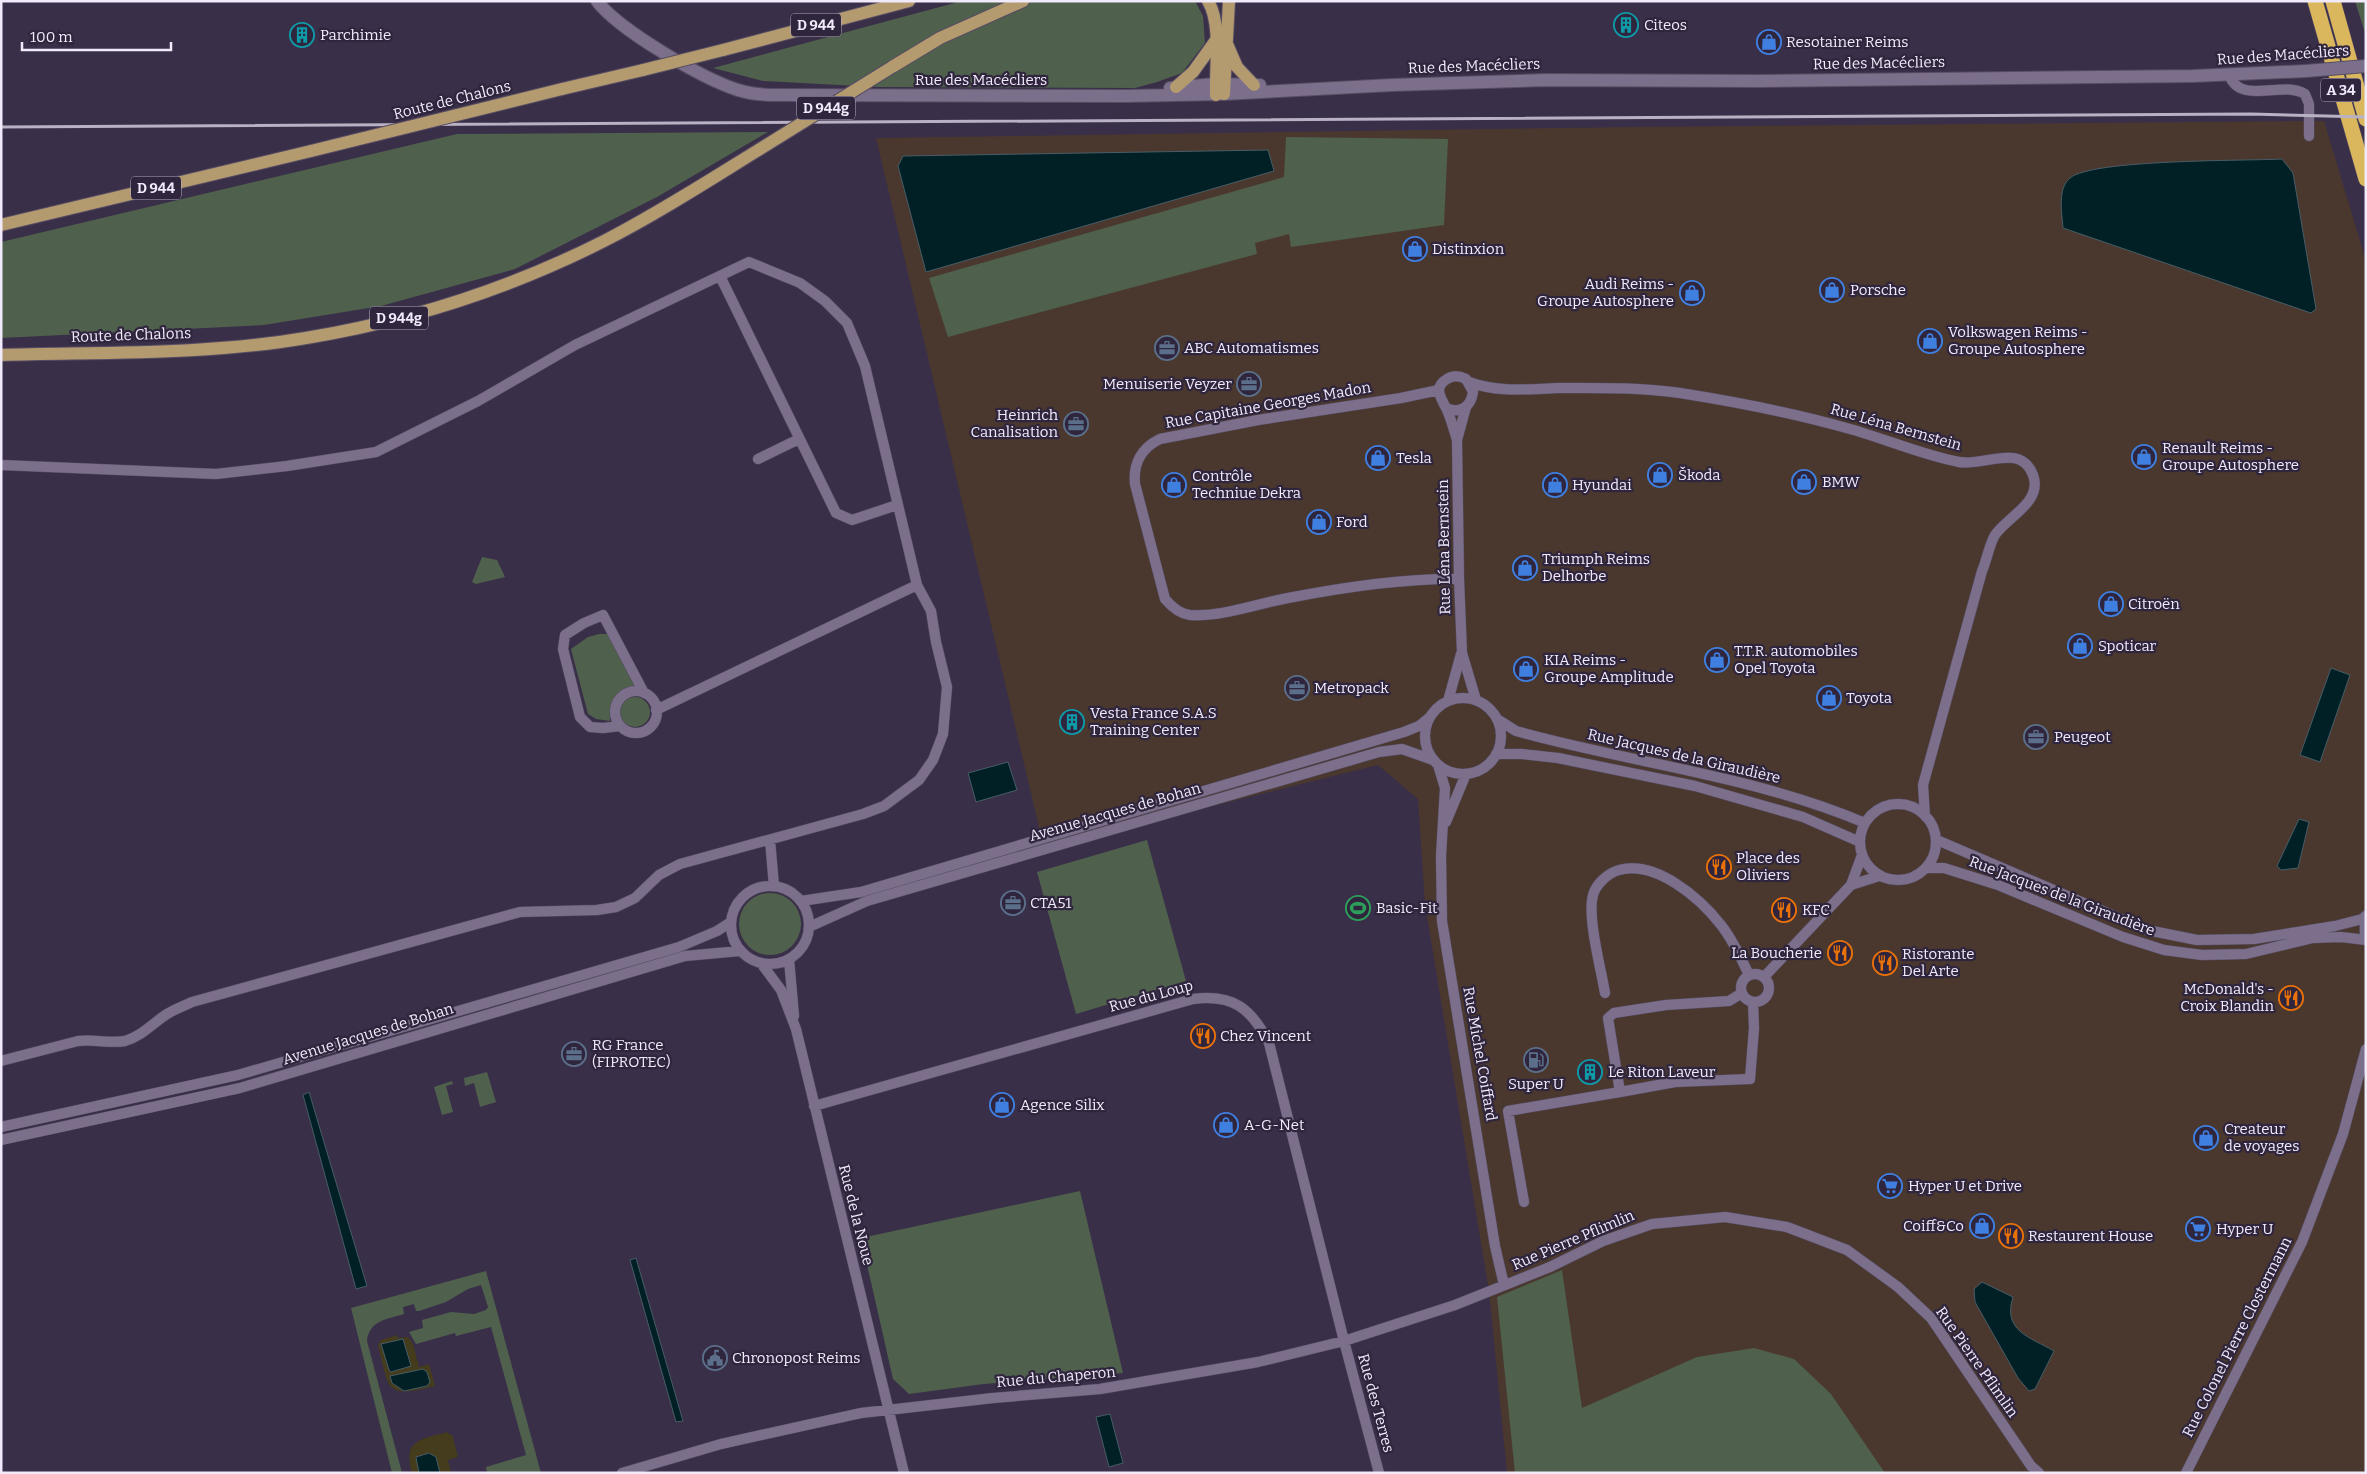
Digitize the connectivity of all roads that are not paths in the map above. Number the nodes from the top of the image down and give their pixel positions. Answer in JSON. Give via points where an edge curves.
{"nodes":[{"id":1,"x":597,"y":1,"type":"edge"},
{"id":2,"x":900,"y":1,"type":"edge"},
{"id":3,"x":909,"y":1,"type":"edge"},
{"id":4,"x":1023,"y":1,"type":"edge"},
{"id":5,"x":1208,"y":1,"type":"edge"},
{"id":6,"x":1229,"y":1,"type":"edge"},
{"id":7,"x":2315,"y":1,"type":"edge"},
{"id":8,"x":2333,"y":1,"type":"edge"},
{"id":9,"x":855,"y":15,"type":"junction"},
{"id":10,"x":1221,"y":41,"type":"junction"},
{"id":11,"x":2366,"y":66,"type":"edge"},
{"id":12,"x":2228,"y":75,"type":"junction"},
{"id":13,"x":1254,"y":85,"type":"junction"},
{"id":14,"x":1392,"y":85,"type":"junction"},
{"id":15,"x":1176,"y":87,"type":"junction"},
{"id":16,"x":1220,"y":89,"type":"junction"},
{"id":17,"x":1127,"y":96,"type":"junction"},
{"id":18,"x":2366,"y":119,"type":"edge"},
{"id":19,"x":2309,"y":136,"type":"dead end"},
{"id":20,"x":2366,"y":179,"type":"edge"},
{"id":21,"x":1,"y":226,"type":"edge"},
{"id":22,"x":720,"y":276,"type":"junction"},
{"id":23,"x":1,"y":355,"type":"edge"},
{"id":24,"x":1469,"y":382,"type":"junction"},
{"id":25,"x":1439,"y":390,"type":"junction"},
{"id":26,"x":1466,"y":407,"type":"junction"},
{"id":27,"x":1446,"y":408,"type":"junction"},
{"id":28,"x":799,"y":438,"type":"junction"},
{"id":29,"x":1457,"y":440,"type":"junction"},
{"id":30,"x":758,"y":459,"type":"dead end"},
{"id":31,"x":1,"y":465,"type":"edge"},
{"id":32,"x":897,"y":505,"type":"junction"},
{"id":33,"x":1459,"y":579,"type":"junction"},
{"id":34,"x":917,"y":585,"type":"junction"},
{"id":35,"x":1462,"y":653,"type":"junction"},
{"id":36,"x":644,"y":693,"type":"junction"},
{"id":37,"x":1476,"y":700,"type":"junction"},
{"id":38,"x":1448,"y":701,"type":"junction"},
{"id":39,"x":656,"y":710,"type":"junction"},
{"id":40,"x":1430,"y":717,"type":"junction"},
{"id":41,"x":1497,"y":719,"type":"junction"},
{"id":42,"x":620,"y":726,"type":"junction"},
{"id":43,"x":1496,"y":754,"type":"junction"},
{"id":44,"x":1436,"y":762,"type":"junction"},
{"id":45,"x":1466,"y":774,"type":"junction"},
{"id":46,"x":1925,"y":816,"type":"junction"},
{"id":47,"x":1865,"y":823,"type":"junction"},
{"id":48,"x":1444,"y":828,"type":"junction"},
{"id":49,"x":770,"y":840,"type":"junction"},
{"id":50,"x":1937,"y":840,"type":"junction"},
{"id":51,"x":1860,"y":842,"type":"junction"},
{"id":52,"x":1862,"y":856,"type":"junction"},
{"id":53,"x":1926,"y":868,"type":"junction"},
{"id":54,"x":1879,"y":876,"type":"junction"},
{"id":55,"x":1851,"y":885,"type":"junction"},
{"id":56,"x":774,"y":886,"type":"junction"},
{"id":57,"x":801,"y":901,"type":"junction"},
{"id":58,"x":2366,"y":917,"type":"edge"},
{"id":59,"x":731,"y":922,"type":"junction"},
{"id":60,"x":809,"y":927,"type":"junction"},
{"id":61,"x":2366,"y":938,"type":"edge"},
{"id":62,"x":740,"y":950,"type":"junction"},
{"id":63,"x":789,"y":959,"type":"junction"},
{"id":64,"x":761,"y":963,"type":"junction"},
{"id":65,"x":1749,"y":975,"type":"junction"},
{"id":66,"x":1764,"y":977,"type":"junction"},
{"id":67,"x":1605,"y":993,"type":"dead end"},
{"id":68,"x":1742,"y":993,"type":"junction"},
{"id":69,"x":1753,"y":1002,"type":"junction"},
{"id":70,"x":796,"y":1029,"type":"junction"},
{"id":71,"x":2366,"y":1049,"type":"edge"},
{"id":72,"x":1,"y":1060,"type":"edge"},
{"id":73,"x":1620,"y":1092,"type":"junction"},
{"id":74,"x":814,"y":1106,"type":"junction"},
{"id":75,"x":1,"y":1127,"type":"edge"},
{"id":76,"x":1,"y":1140,"type":"edge"},
{"id":77,"x":1524,"y":1202,"type":"dead end"},
{"id":78,"x":1504,"y":1285,"type":"junction"},
{"id":79,"x":1489,"y":1291,"type":"joint"},
{"id":80,"x":1344,"y":1341,"type":"junction"},
{"id":81,"x":888,"y":1408,"type":"junction"},
{"id":82,"x":2185,"y":1471,"type":"edge"},
{"id":83,"x":622,"y":1473,"type":"edge"},
{"id":84,"x":904,"y":1473,"type":"edge"},
{"id":85,"x":1379,"y":1473,"type":"edge"},
{"id":86,"x":2039,"y":1473,"type":"edge"}],
"edges":[{"from":1,"to":17,"type":"street","name":"Rue des Macécliers","via":[[630,31],[691,68],[726,86],[755,94]]},
{"from":2,"to":9,"type":"main road"},
{"from":3,"to":9,"type":"main road","name":"Route de Chalons","number":"D 944"},
{"from":4,"to":23,"type":"main road","name":"Route de Chalons","number":"D 944g","bridge":true,"via":[[970,23],[892,67],[658,212],[603,242],[483,293],[427,310],[307,338],[244,346]]},
{"from":5,"to":10,"type":"main road"},
{"from":6,"to":10,"type":"main road"},
{"from":7,"to":20,"type":"highway","number":"A 34"},
{"from":8,"to":18,"type":"highway","number":"A 34"},
{"from":9,"to":21,"type":"main road","name":"Route de Chalons","number":"D 944","bridge":true,"via":[[724,50]]},
{"from":10,"to":13,"type":"main road","via":[[1237,67]]},
{"from":10,"to":15,"type":"main road"},
{"from":10,"to":16,"type":"main road"},
{"from":11,"to":12,"type":"street","name":"Rue des Macécliers","bridge":true},
{"from":12,"to":14,"type":"street","name":"Rue des Macécliers","via":[[1761,81],[1546,80]]},
{"from":12,"to":19,"type":"street","via":[[2232,85],[2240,90],[2291,90],[2304,94],[2309,104]]},
{"from":13,"to":14,"type":"street","name":"Rue des Macécliers"},
{"from":13,"to":16,"type":"street","name":"Rue des Macécliers"},
{"from":14,"to":16,"type":"street","name":"Rue des Macécliers"},
{"from":15,"to":16,"type":"street","name":"Rue des Macécliers"},
{"from":15,"to":17,"type":"street","name":"Rue des Macécliers"},
{"from":16,"to":17,"type":"street","name":"Rue des Macécliers"},
{"from":22,"to":28,"type":"street"},
{"from":22,"to":31,"type":"street","via":[[575,344],[478,401],[376,452],[216,474]]},
{"from":22,"to":32,"type":"street","via":[[749,262],[800,284],[825,301],[847,324],[865,366]]},
{"from":24,"to":25,"type":"street","via":[[1462,377],[1451,376]]},
{"from":24,"to":26,"type":"street","via":[[1473,392]]},
{"from":24,"to":46,"type":"street","name":"Rue Léna Bernstein","via":[[1502,390],[1604,387],[1678,392],[1796,414],[1958,462],[1989,461],[2005,456],[2024,462],[2033,474],[2034,494],[1994,537],[1982,571],[1923,785]]},
{"from":25,"to":27,"type":"street","via":[[1439,399]]},
{"from":25,"to":33,"type":"street","name":"Rue Capitaine Georges Madon","via":[[1160,439],[1138,457],[1135,484],[1165,598],[1187,615],[1210,614],[1369,585],[1436,578]]},
{"from":26,"to":27,"type":"street","via":[[1456,411]]},
{"from":26,"to":29,"type":"street","name":"Rue Léna Bernstein"},
{"from":27,"to":29,"type":"street","name":"Rue Léna Bernstein"},
{"from":28,"to":30,"type":"street"},
{"from":28,"to":32,"type":"street","via":[[836,513],[852,520]]},
{"from":29,"to":33,"type":"street","name":"Rue Léna Bernstein"},
{"from":32,"to":34,"type":"street"},
{"from":33,"to":35,"type":"street","name":"Rue Léna Bernstein"},
{"from":34,"to":39,"type":"street"},
{"from":34,"to":49,"type":"street","via":[[931,611],[947,687],[943,734],[933,760],[919,780],[884,806]]},
{"from":35,"to":37,"type":"street"},
{"from":35,"to":38,"type":"street"},
{"from":36,"to":39,"type":"street"},
{"from":36,"to":42,"type":"street","via":[[630,692],[619,700],[615,713]]},
{"from":36,"to":42,"type":"street","via":[[603,616],[565,635],[563,649],[580,717],[590,727]]},
{"from":37,"to":38,"type":"street"},
{"from":37,"to":41,"type":"street"},
{"from":38,"to":40,"type":"street"},
{"from":39,"to":42,"type":"street","via":[[653,723],[642,732],[628,731]]},
{"from":40,"to":44,"type":"street","via":[[1425,739]]},
{"from":40,"to":57,"type":"street","name":"Avenue Jacques de Bohan","via":[[1419,726],[861,892]]},
{"from":41,"to":43,"type":"street","via":[[1500,742]]},
{"from":41,"to":47,"type":"street","name":"Rue Jacques de la Giraudière","via":[[1521,733],[1743,783],[1832,809]]},
{"from":43,"to":45,"type":"street","via":[[1489,764]]},
{"from":43,"to":51,"type":"street","name":"Rue Jacques de la Giraudière","via":[[1558,758],[1695,786],[1804,817]]},
{"from":44,"to":45,"type":"street","via":[[1456,773]]},
{"from":44,"to":48,"type":"street","name":"Rue Michel Coiffard","via":[[1445,788]]},
{"from":44,"to":60,"type":"street","name":"Avenue Jacques de Bohan","via":[[1402,749],[1379,752],[867,901]]},
{"from":45,"to":48,"type":"street","name":"Rue Michel Coiffard"},
{"from":46,"to":47,"type":"street","via":[[1919,809],[1904,804],[1888,805],[1876,811]]},
{"from":46,"to":50,"type":"street","via":[[1937,834]]},
{"from":47,"to":51,"type":"street"},
{"from":48,"to":78,"type":"street","name":"Rue Michel Coiffard","via":[[1442,921]]},
{"from":49,"to":56,"type":"street"},
{"from":49,"to":72,"type":"street","via":[[669,868],[635,898],[616,907],[520,912],[192,1002],[169,1012],[145,1031],[125,1040],[78,1041]]},
{"from":50,"to":53,"type":"street","via":[[1932,863]]},
{"from":50,"to":58,"type":"street","name":"Rue Jacques de la Giraudière","via":[[2147,930],[2197,940],[2254,939],[2335,926]]},
{"from":51,"to":52,"type":"street"},
{"from":52,"to":54,"type":"street"},
{"from":52,"to":55,"type":"street"},
{"from":53,"to":54,"type":"street","via":[[1906,881]]},
{"from":53,"to":61,"type":"street","name":"Rue Jacques de la Giraudière","via":[[1944,868],[1998,885],[2123,937],[2164,950],[2202,955],[2246,954],[2314,938]]},
{"from":54,"to":55,"type":"street"},
{"from":55,"to":66,"type":"street"},
{"from":56,"to":57,"type":"street","via":[[789,891]]},
{"from":56,"to":59,"type":"street","via":[[754,889],[745,895],[735,907]]},
{"from":57,"to":60,"type":"street"},
{"from":58,"to":61,"type":"street"},
{"from":59,"to":62,"type":"street","via":[[733,938]]},
{"from":59,"to":75,"type":"street","name":"Avenue Jacques de Bohan","via":[[679,947],[238,1075]]},
{"from":60,"to":63,"type":"street","via":[[803,946]]},
{"from":62,"to":64,"type":"street"},
{"from":62,"to":76,"type":"street","name":"Avenue Jacques de Bohan","via":[[685,956],[240,1088]]},
{"from":63,"to":64,"type":"street","via":[[776,964]]},
{"from":63,"to":70,"type":"street"},
{"from":64,"to":70,"type":"street","via":[[781,990]]},
{"from":65,"to":66,"type":"street"},
{"from":65,"to":67,"type":"street","via":[[1721,925],[1702,903],[1652,872],[1631,867],[1605,878],[1596,886],[1593,896],[1594,931]]},
{"from":65,"to":68,"type":"street","via":[[1742,982]]},
{"from":66,"to":69,"type":"street","via":[[1768,993],[1760,1001]]},
{"from":68,"to":69,"type":"street"},
{"from":68,"to":73,"type":"street","via":[[1729,1001],[1666,1005],[1614,1013],[1608,1018]]},
{"from":69,"to":73,"type":"street","via":[[1750,1079],[1675,1082]]},
{"from":70,"to":74,"type":"street","name":"Rue de la Noue"},
{"from":71,"to":82,"type":"street","name":"Rue Colonel Pierre Clostermann","via":[[2343,1134],[2302,1242],[2243,1363]]},
{"from":73,"to":77,"type":"street","via":[[1508,1111]]},
{"from":74,"to":80,"type":"street","name":"Rue du Loup","via":[[1193,999],[1230,1000],[1248,1011],[1269,1043]]},
{"from":74,"to":81,"type":"street","name":"Rue de la Noue"},
{"from":78,"to":79,"type":"street","name":"Rue Pierre Pflimlin"},
{"from":78,"to":86,"type":"street","name":"Rue Pierre Pflimlin","via":[[1652,1224],[1725,1218],[1788,1227],[1848,1250],[1898,1287],[1931,1318],[2031,1466]]},
{"from":79,"to":80,"type":"street","name":"Rue du Chaperon"},
{"from":80,"to":81,"type":"street","name":"Rue du Chaperon","via":[[1258,1362],[1100,1389]]},
{"from":80,"to":85,"type":"street","name":"Rue des Terres"},
{"from":81,"to":83,"type":"street","name":"Rue du Chaperon","via":[[768,1432]]},
{"from":81,"to":84,"type":"street"}]}
